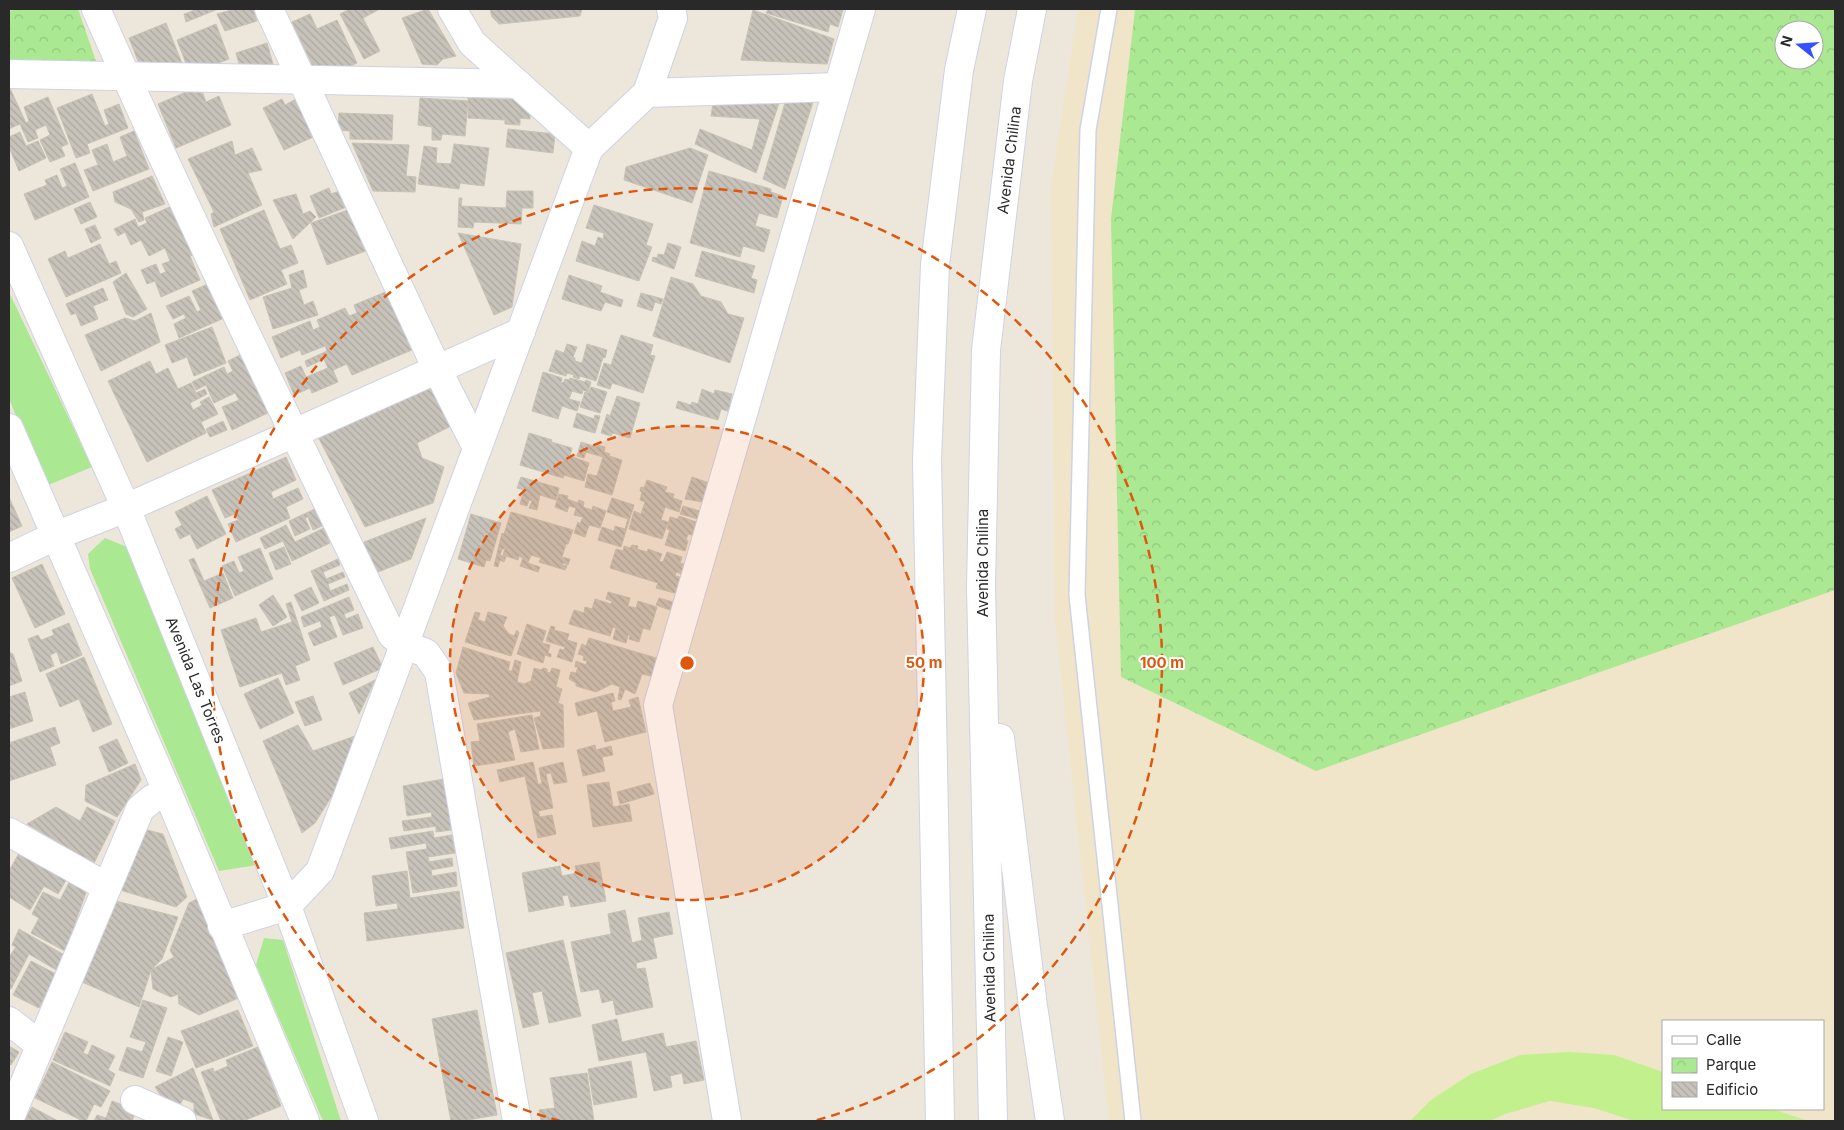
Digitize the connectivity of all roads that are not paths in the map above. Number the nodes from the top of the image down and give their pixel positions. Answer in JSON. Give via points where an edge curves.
{"nodes":[{"id":1,"x":96,"y":9,"type":"edge"},
{"id":2,"x":269,"y":9,"type":"edge"},
{"id":3,"x":452,"y":9,"type":"edge"},
{"id":4,"x":671,"y":9,"type":"edge"},
{"id":5,"x":861,"y":9,"type":"edge"},
{"id":6,"x":972,"y":9,"type":"edge"},
{"id":7,"x":1032,"y":9,"type":"edge"},
{"id":8,"x":1109,"y":9,"type":"edge"},
{"id":9,"x":9,"y":74,"type":"edge"},
{"id":10,"x":126,"y":76,"type":"junction"},
{"id":11,"x":302,"y":79,"type":"junction"},
{"id":12,"x":518,"y":84,"type":"junction"},
{"id":13,"x":838,"y":87,"type":"junction"},
{"id":14,"x":647,"y":94,"type":"junction"},
{"id":15,"x":589,"y":148,"type":"junction"},
{"id":16,"x":9,"y":246,"type":"edge"},
{"id":17,"x":521,"y":332,"type":"junction"},
{"id":18,"x":437,"y":369,"type":"junction"},
{"id":19,"x":9,"y":428,"type":"edge"},
{"id":20,"x":294,"y":432,"type":"junction"},
{"id":21,"x":477,"y":448,"type":"junction"},
{"id":22,"x":126,"y":508,"type":"junction"},
{"id":23,"x":55,"y":536,"type":"junction"},
{"id":24,"x":9,"y":558,"type":"edge"},
{"id":25,"x":981,"y":587,"type":"junction"},
{"id":26,"x":405,"y":645,"type":"junction"},
{"id":27,"x":167,"y":791,"type":"junction"},
{"id":28,"x":9,"y":832,"type":"edge"},
{"id":29,"x":107,"y":887,"type":"junction"},
{"id":30,"x":287,"y":906,"type":"junction"},
{"id":31,"x":222,"y":926,"type":"junction"},
{"id":32,"x":9,"y":1021,"type":"edge"},
{"id":33,"x":40,"y":1045,"type":"junction"},
{"id":34,"x":134,"y":1100,"type":"dead end"},
{"id":35,"x":9,"y":1120,"type":"edge"},
{"id":36,"x":182,"y":1121,"type":"edge"},
{"id":37,"x":306,"y":1121,"type":"edge"},
{"id":38,"x":364,"y":1121,"type":"edge"},
{"id":39,"x":517,"y":1121,"type":"edge"},
{"id":40,"x":727,"y":1121,"type":"edge"},
{"id":41,"x":940,"y":1121,"type":"edge"},
{"id":42,"x":993,"y":1121,"type":"edge"},
{"id":43,"x":1050,"y":1121,"type":"edge"},
{"id":44,"x":1133,"y":1121,"type":"edge"}],
"edges":[{"from":1,"to":10,"type":"street"},
{"from":2,"to":11,"type":"street"},
{"from":3,"to":12,"type":"street","via":[[472,43]]},
{"from":4,"to":14,"type":"street","via":[[673,18]]},
{"from":5,"to":13,"type":"street"},
{"from":6,"to":41,"type":"street","via":[[959,70],[934,265],[927,460]]},
{"from":7,"to":25,"type":"street","name":"Avenida Chilina","via":[[1018,81],[986,350]]},
{"from":8,"to":44,"type":"lane","via":[[1088,130],[1077,595]]},
{"from":9,"to":10,"type":"street"},
{"from":10,"to":11,"type":"street"},
{"from":10,"to":20,"type":"street"},
{"from":11,"to":12,"type":"street"},
{"from":11,"to":18,"type":"street"},
{"from":12,"to":15,"type":"street"},
{"from":13,"to":14,"type":"street"},
{"from":13,"to":40,"type":"street","via":[[658,705]]},
{"from":14,"to":15,"type":"street"},
{"from":15,"to":17,"type":"street"},
{"from":16,"to":22,"type":"street","name":"Avenida Las Torres"},
{"from":17,"to":18,"type":"street"},
{"from":17,"to":21,"type":"street"},
{"from":18,"to":20,"type":"street"},
{"from":18,"to":21,"type":"street"},
{"from":19,"to":23,"type":"street"},
{"from":20,"to":22,"type":"street"},
{"from":20,"to":26,"type":"street","via":[[392,635]]},
{"from":21,"to":26,"type":"street"},
{"from":22,"to":23,"type":"street"},
{"from":22,"to":30,"type":"street","name":"Avenida Las Torres"},
{"from":23,"to":24,"type":"street"},
{"from":23,"to":27,"type":"street"},
{"from":25,"to":42,"type":"street","name":"Avenida Chilina"},
{"from":25,"to":43,"type":"street"},
{"from":26,"to":30,"type":"street","via":[[320,871]]},
{"from":26,"to":39,"type":"street","via":[[426,653],[439,672]]},
{"from":27,"to":29,"type":"street","via":[[140,809]]},
{"from":27,"to":31,"type":"street"},
{"from":28,"to":29,"type":"street"},
{"from":29,"to":33,"type":"street"},
{"from":30,"to":31,"type":"street"},
{"from":30,"to":38,"type":"street","name":"Avenida Las Torres"},
{"from":31,"to":37,"type":"street"},
{"from":32,"to":33,"type":"street"},
{"from":33,"to":35,"type":"street"},
{"from":34,"to":36,"type":"street"}]}
